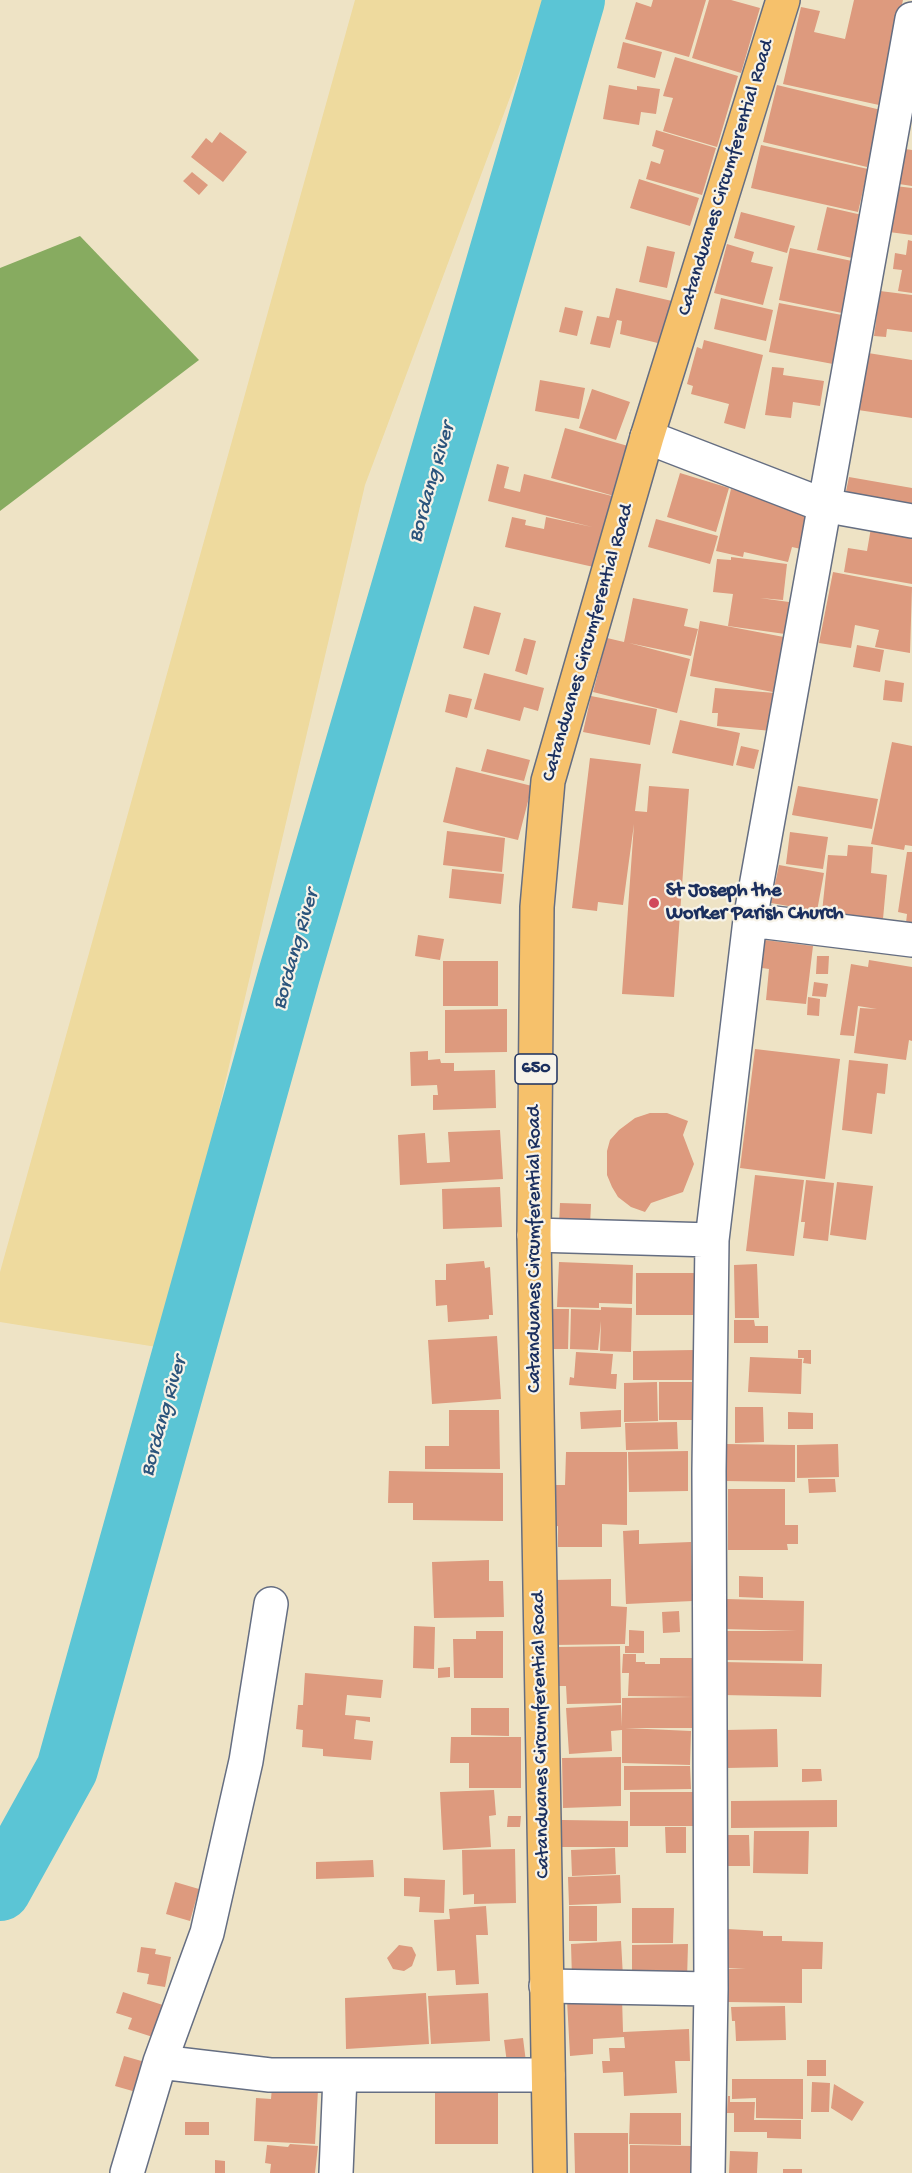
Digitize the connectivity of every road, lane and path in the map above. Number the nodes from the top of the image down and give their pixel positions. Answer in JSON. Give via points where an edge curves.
{"nodes":[{"id":1,"x":783,"y":0,"type":"edge"},
{"id":2,"x":912,"y":19,"type":"edge"},
{"id":3,"x":647,"y":437,"type":"junction"},
{"id":4,"x":823,"y":506,"type":"junction"},
{"id":5,"x":912,"y":522,"type":"edge"},
{"id":6,"x":750,"y":920,"type":"junction"},
{"id":7,"x":912,"y":940,"type":"edge"},
{"id":8,"x":534,"y":1235,"type":"junction"},
{"id":9,"x":712,"y":1240,"type":"junction"},
{"id":10,"x":271,"y":1604,"type":"dead end"},
{"id":11,"x":546,"y":1986,"type":"junction"},
{"id":12,"x":711,"y":1989,"type":"junction"},
{"id":13,"x":160,"y":2062,"type":"junction"},
{"id":14,"x":548,"y":2075,"type":"junction"},
{"id":15,"x":340,"y":2076,"type":"junction"},
{"id":16,"x":127,"y":2173,"type":"edge"},
{"id":17,"x":336,"y":2173,"type":"edge"},
{"id":18,"x":550,"y":2173,"type":"edge"},
{"id":19,"x":708,"y":2173,"type":"edge"}],
"edges":[{"from":1,"to":3,"type":"main road","name":"Catanduanes Circumferential Road","number":"650"},
{"from":2,"to":4,"type":"street"},
{"from":3,"to":4,"type":"street"},
{"from":3,"to":8,"type":"main road","name":"Catanduanes Circumferential Road","number":"650","via":[[548,781],[537,907]]},
{"from":4,"to":5,"type":"street"},
{"from":4,"to":6,"type":"street"},
{"from":6,"to":7,"type":"street"},
{"from":6,"to":9,"type":"street"},
{"from":8,"to":9,"type":"street"},
{"from":8,"to":11,"type":"main road","name":"Catanduanes Circumferential Road","number":"650"},
{"from":9,"to":12,"type":"street"},
{"from":10,"to":13,"type":"street","via":[[246,1761],[207,1933]]},
{"from":11,"to":12,"type":"street"},
{"from":11,"to":14,"type":"main road","name":"Catanduanes Circumferential Road","number":"650"},
{"from":12,"to":19,"type":"street"},
{"from":13,"to":15,"type":"street","via":[[270,2075]]},
{"from":13,"to":16,"type":"street"},
{"from":14,"to":15,"type":"street"},
{"from":14,"to":18,"type":"main road","name":"Catanduanes Circumferential Road","number":"650"},
{"from":15,"to":17,"type":"street"}]}
